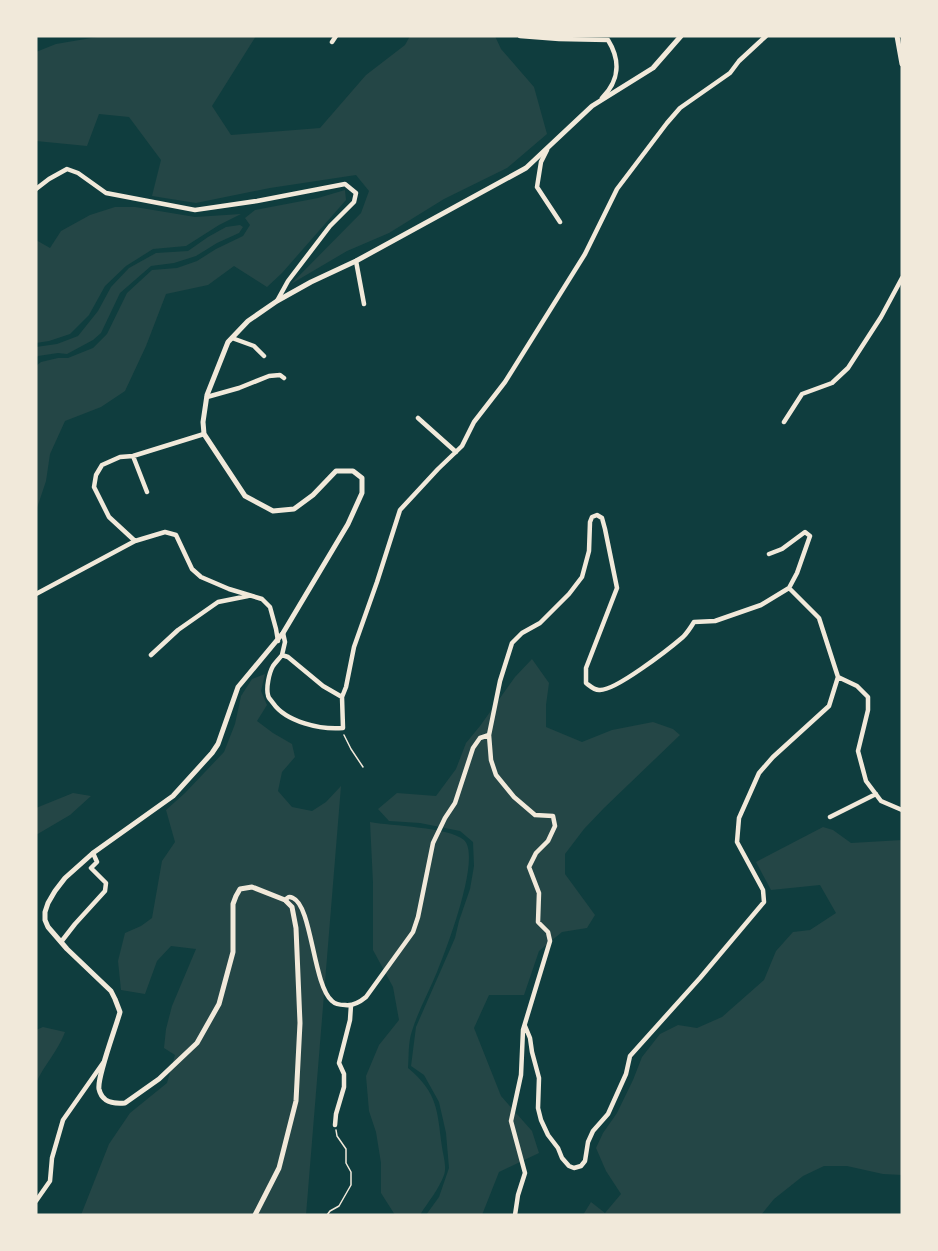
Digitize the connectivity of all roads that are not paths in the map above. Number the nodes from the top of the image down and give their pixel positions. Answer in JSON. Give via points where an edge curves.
{"nodes":[{"id":1,"x":336,"y":36,"type":"edge"},
{"id":2,"x":520,"y":36,"type":"edge"},
{"id":3,"x":681,"y":36,"type":"edge"},
{"id":4,"x":766,"y":36,"type":"edge"},
{"id":5,"x":897,"y":36,"type":"edge"},
{"id":6,"x":332,"y":42,"type":"dead end"},
{"id":7,"x":902,"y":64,"type":"edge"},
{"id":8,"x":598,"y":102,"type":"junction"},
{"id":9,"x":548,"y":148,"type":"junction"},
{"id":10,"x":36,"y":189,"type":"edge"},
{"id":11,"x":560,"y":222,"type":"dead end"},
{"id":12,"x":356,"y":261,"type":"junction"},
{"id":13,"x":902,"y":278,"type":"edge"},
{"id":14,"x":277,"y":301,"type":"junction"},
{"id":15,"x":364,"y":304,"type":"dead end"},
{"id":16,"x":232,"y":338,"type":"junction"},
{"id":17,"x":264,"y":356,"type":"dead end"},
{"id":18,"x":284,"y":378,"type":"dead end"},
{"id":19,"x":207,"y":397,"type":"junction"},
{"id":20,"x":418,"y":418,"type":"dead end"},
{"id":21,"x":784,"y":423,"type":"dead end"},
{"id":22,"x":204,"y":434,"type":"junction"},
{"id":23,"x":456,"y":452,"type":"junction"},
{"id":24,"x":133,"y":456,"type":"junction"},
{"id":25,"x":147,"y":492,"type":"dead end"},
{"id":26,"x":135,"y":541,"type":"junction"},
{"id":27,"x":769,"y":554,"type":"dead end"},
{"id":28,"x":789,"y":588,"type":"junction"},
{"id":29,"x":36,"y":594,"type":"edge"},
{"id":30,"x":250,"y":596,"type":"junction"},
{"id":31,"x":283,"y":633,"type":"junction"},
{"id":32,"x":278,"y":641,"type":"junction"},
{"id":33,"x":151,"y":655,"type":"dead end"},
{"id":34,"x":282,"y":655,"type":"junction"},
{"id":35,"x":838,"y":677,"type":"junction"},
{"id":36,"x":342,"y":697,"type":"junction"},
{"id":37,"x":489,"y":735,"type":"junction"},
{"id":38,"x":876,"y":794,"type":"junction"},
{"id":39,"x":902,"y":810,"type":"edge"},
{"id":40,"x":830,"y":817,"type":"dead end"},
{"id":41,"x":93,"y":853,"type":"junction"},
{"id":42,"x":285,"y":900,"type":"junction"},
{"id":43,"x":61,"y":942,"type":"junction"},
{"id":44,"x":351,"y":1005,"type":"junction"},
{"id":45,"x":525,"y":1026,"type":"junction"},
{"id":46,"x":106,"y":1058,"type":"junction"},
{"id":47,"x":335,"y":1125,"type":"road end"},
{"id":48,"x":36,"y":1202,"type":"edge"},
{"id":49,"x":255,"y":1215,"type":"edge"},
{"id":50,"x":515,"y":1215,"type":"edge"}],
"edges":[{"from":1,"to":6,"type":"street"},
{"from":2,"to":8,"type":"street","via":[[609,40],[616,67],[610,90]]},
{"from":3,"to":8,"type":"street","via":[[653,68]]},
{"from":4,"to":23,"type":"street","via":[[730,73],[680,108],[617,189],[585,254]]},
{"from":5,"to":7,"type":"street"},
{"from":8,"to":9,"type":"street"},
{"from":9,"to":11,"type":"street","via":[[537,187]]},
{"from":9,"to":12,"type":"street","via":[[526,168]]},
{"from":10,"to":14,"type":"street","via":[[67,169],[106,193],[195,210],[345,184],[356,193],[354,202],[330,226]]},
{"from":12,"to":14,"type":"street"},
{"from":12,"to":15,"type":"street"},
{"from":13,"to":21,"type":"street","via":[[848,368],[832,383],[802,394]]},
{"from":14,"to":16,"type":"street"},
{"from":16,"to":17,"type":"street","via":[[254,346]]},
{"from":16,"to":19,"type":"street"},
{"from":18,"to":19,"type":"street","via":[[268,376]]},
{"from":19,"to":22,"type":"street"},
{"from":20,"to":23,"type":"street"},
{"from":22,"to":24,"type":"street"},
{"from":22,"to":31,"type":"street","via":[[245,496],[273,512],[294,509],[336,471],[353,471],[362,478],[362,493],[348,524]]},
{"from":23,"to":36,"type":"street","via":[[400,510],[354,647]]},
{"from":24,"to":25,"type":"street"},
{"from":24,"to":26,"type":"street","via":[[102,465],[94,487],[109,517]]},
{"from":26,"to":29,"type":"street"},
{"from":26,"to":30,"type":"street","via":[[165,532],[176,535],[192,569],[201,578]]},
{"from":27,"to":28,"type":"street","via":[[805,532],[810,536]]},
{"from":28,"to":35,"type":"street","via":[[819,618]]},
{"from":28,"to":37,"type":"street","via":[[761,605],[715,621],[694,622],[685,635],[653,660],[609,688],[599,690],[586,683],[586,668],[617,588],[602,518],[592,517],[582,577],[540,623],[512,643]]},
{"from":30,"to":32,"type":"street","via":[[262,599],[270,607]]},
{"from":30,"to":33,"type":"street","via":[[218,602]]},
{"from":31,"to":32,"type":"street"},
{"from":31,"to":34,"type":"street"},
{"from":32,"to":41,"type":"street","via":[[238,687],[212,753],[173,796]]},
{"from":34,"to":36,"type":"street"},
{"from":34,"to":36,"type":"street","via":[[272,667],[267,694],[288,717],[312,726],[343,728]]},
{"from":35,"to":38,"type":"street","via":[[857,686],[868,697],[858,751],[866,781]]},
{"from":35,"to":45,"type":"street","via":[[829,706],[759,772],[739,818],[738,842],[763,890],[764,902],[630,1056],[613,1104],[593,1131],[581,1166],[569,1166],[562,1158],[541,1120],[538,1078]]},
{"from":37,"to":44,"type":"street","via":[[480,738],[473,748],[455,802],[433,843],[412,932],[366,997]]},
{"from":37,"to":45,"type":"street","via":[[495,775],[535,815],[553,816],[555,826],[529,867],[539,893],[537,922],[548,932],[550,941]]},
{"from":38,"to":39,"type":"street","via":[[881,801]]},
{"from":38,"to":40,"type":"street"},
{"from":41,"to":43,"type":"street","via":[[65,878],[48,903],[45,920]]},
{"from":41,"to":43,"type":"street","via":[[97,862],[91,868],[106,883],[105,891]]},
{"from":42,"to":44,"type":"street","via":[[295,899],[304,913],[328,997],[337,1004]]},
{"from":42,"to":46,"type":"street","via":[[252,887],[240,889],[233,904],[233,952],[219,1004],[197,1043],[159,1079],[125,1103],[112,1103],[105,1100],[99,1088]]},
{"from":42,"to":49,"type":"street","via":[[292,907],[296,928],[300,1023],[296,1101],[279,1168]]},
{"from":43,"to":46,"type":"street","via":[[111,991],[118,1006],[120,1012]]},
{"from":44,"to":47,"type":"street","via":[[339,1063],[345,1087]]},
{"from":45,"to":50,"type":"street","via":[[522,1075],[511,1121],[525,1173]]},
{"from":46,"to":48,"type":"street","via":[[63,1120],[50,1181]]}]}
